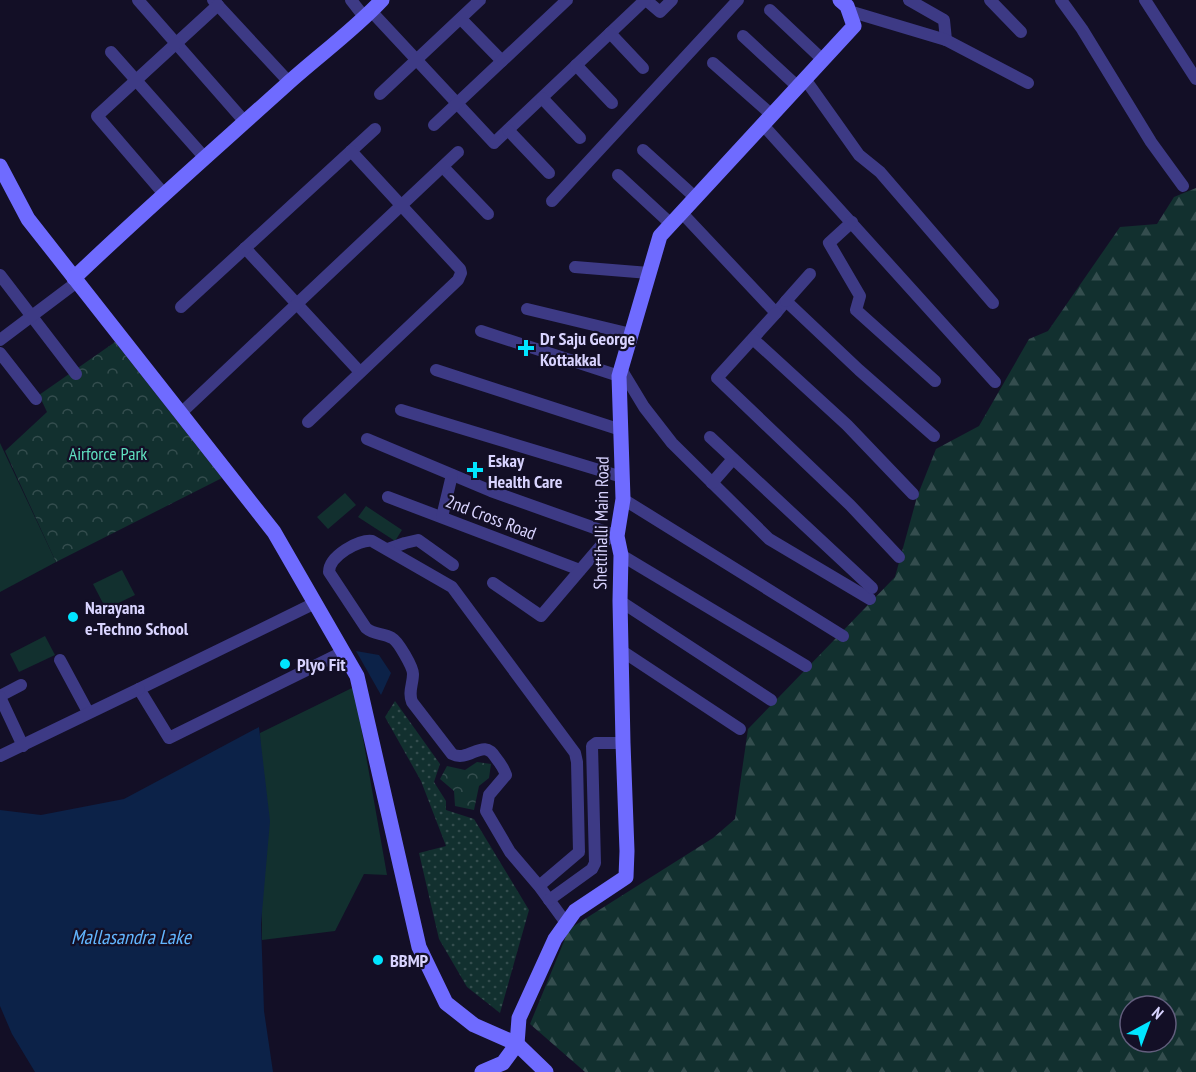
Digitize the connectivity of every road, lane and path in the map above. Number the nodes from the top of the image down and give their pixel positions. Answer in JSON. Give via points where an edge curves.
{"nodes":[{"id":1,"x":138,"y":0,"type":"edge"},
{"id":2,"x":351,"y":0,"type":"edge"},
{"id":3,"x":480,"y":0,"type":"edge"},
{"id":4,"x":567,"y":0,"type":"edge"},
{"id":5,"x":645,"y":0,"type":"edge"},
{"id":6,"x":672,"y":0,"type":"edge"},
{"id":7,"x":738,"y":0,"type":"edge"},
{"id":8,"x":909,"y":0,"type":"edge"},
{"id":9,"x":990,"y":0,"type":"edge"},
{"id":10,"x":1061,"y":0,"type":"edge"},
{"id":11,"x":1145,"y":0,"type":"edge"},
{"id":12,"x":215,"y":3,"type":"edge"},
{"id":13,"x":845,"y":6,"type":"edge"},
{"id":14,"x":373,"y":10,"type":"edge"},
{"id":15,"x":770,"y":10,"type":"dead end"},
{"id":16,"x":461,"y":19,"type":"junction"},
{"id":17,"x":1021,"y":32,"type":"dead end"},
{"id":18,"x":610,"y":33,"type":"junction"},
{"id":19,"x":743,"y":36,"type":"dead end"},
{"id":20,"x":946,"y":40,"type":"junction"},
{"id":21,"x":176,"y":43,"type":"junction"},
{"id":22,"x":111,"y":52,"type":"dead end"},
{"id":23,"x":823,"y":60,"type":"junction"},
{"id":24,"x":417,"y":61,"type":"junction"},
{"id":25,"x":502,"y":61,"type":"junction"},
{"id":26,"x":713,"y":63,"type":"dead end"},
{"id":27,"x":576,"y":65,"type":"junction"},
{"id":28,"x":643,"y":68,"type":"dead end"},
{"id":29,"x":1196,"y":79,"type":"edge"},
{"id":30,"x":136,"y":80,"type":"junction"},
{"id":31,"x":289,"y":82,"type":"junction"},
{"id":32,"x":802,"y":83,"type":"junction"},
{"id":33,"x":1028,"y":83,"type":"dead end"},
{"id":34,"x":380,"y":94,"type":"dead end"},
{"id":35,"x":542,"y":98,"type":"junction"},
{"id":36,"x":612,"y":103,"type":"dead end"},
{"id":37,"x":457,"y":104,"type":"junction"},
{"id":38,"x":768,"y":120,"type":"junction"},
{"id":39,"x":244,"y":122,"type":"junction"},
{"id":40,"x":434,"y":125,"type":"dead end"},
{"id":41,"x":375,"y":129,"type":"dead end"},
{"id":42,"x":508,"y":130,"type":"junction"},
{"id":43,"x":580,"y":138,"type":"dead end"},
{"id":44,"x":643,"y":150,"type":"dead end"},
{"id":45,"x":351,"y":151,"type":"junction"},
{"id":46,"x":458,"y":152,"type":"dead end"},
{"id":47,"x":205,"y":158,"type":"junction"},
{"id":48,"x":0,"y":166,"type":"edge"},
{"id":49,"x":443,"y":167,"type":"junction"},
{"id":50,"x":549,"y":173,"type":"dead end"},
{"id":51,"x":618,"y":175,"type":"dead end"},
{"id":52,"x":1183,"y":186,"type":"dead end"},
{"id":53,"x":164,"y":194,"type":"junction"},
{"id":54,"x":696,"y":198,"type":"junction"},
{"id":55,"x":552,"y":201,"type":"dead end"},
{"id":56,"x":401,"y":206,"type":"junction"},
{"id":57,"x":488,"y":214,"type":"dead end"},
{"id":58,"x":677,"y":219,"type":"junction"},
{"id":59,"x":852,"y":222,"type":"junction"},
{"id":60,"x":245,"y":248,"type":"junction"},
{"id":61,"x":574,"y":267,"type":"dead end"},
{"id":62,"x":650,"y":273,"type":"junction"},
{"id":63,"x":810,"y":274,"type":"dead end"},
{"id":64,"x":0,"y":275,"type":"edge"},
{"id":65,"x":76,"y":280,"type":"junction"},
{"id":66,"x":786,"y":301,"type":"junction"},
{"id":67,"x":993,"y":303,"type":"dead end"},
{"id":68,"x":297,"y":304,"type":"junction"},
{"id":69,"x":181,"y":308,"type":"dead end"},
{"id":70,"x":527,"y":309,"type":"dead end"},
{"id":71,"x":776,"y":313,"type":"junction"},
{"id":72,"x":32,"y":316,"type":"junction"},
{"id":73,"x":481,"y":331,"type":"dead end"},
{"id":74,"x":631,"y":334,"type":"junction"},
{"id":75,"x":753,"y":339,"type":"junction"},
{"id":76,"x":0,"y":340,"type":"edge"},
{"id":77,"x":0,"y":353,"type":"edge"},
{"id":78,"x":436,"y":370,"type":"dead end"},
{"id":79,"x":360,"y":372,"type":"junction"},
{"id":80,"x":620,"y":372,"type":"junction"},
{"id":81,"x":76,"y":374,"type":"dead end"},
{"id":82,"x":935,"y":381,"type":"dead end"},
{"id":83,"x":995,"y":382,"type":"dead end"},
{"id":84,"x":36,"y":399,"type":"dead end"},
{"id":85,"x":401,"y":410,"type":"dead end"},
{"id":86,"x":181,"y":413,"type":"junction"},
{"id":87,"x":308,"y":422,"type":"dead end"},
{"id":88,"x":621,"y":430,"type":"junction"},
{"id":89,"x":934,"y":436,"type":"dead end"},
{"id":90,"x":710,"y":437,"type":"dead end"},
{"id":91,"x":367,"y":439,"type":"dead end"},
{"id":92,"x":733,"y":459,"type":"junction"},
{"id":93,"x":452,"y":475,"type":"junction"},
{"id":94,"x":622,"y":477,"type":"junction"},
{"id":95,"x":712,"y":483,"type":"junction"},
{"id":96,"x":913,"y":494,"type":"dead end"},
{"id":97,"x":388,"y":497,"type":"dead end"},
{"id":98,"x":623,"y":499,"type":"junction"},
{"id":99,"x":442,"y":517,"type":"junction"},
{"id":100,"x":614,"y":535,"type":"junction"},
{"id":101,"x":388,"y":549,"type":"junction"},
{"id":102,"x":621,"y":555,"type":"junction"},
{"id":103,"x":899,"y":556,"type":"dead end"},
{"id":104,"x":453,"y":565,"type":"dead end"},
{"id":105,"x":580,"y":570,"type":"junction"},
{"id":106,"x":492,"y":583,"type":"dead end"},
{"id":107,"x":620,"y":601,"type":"junction"},
{"id":108,"x":315,"y":603,"type":"junction"},
{"id":109,"x":843,"y":636,"type":"dead end"},
{"id":110,"x":622,"y":651,"type":"junction"},
{"id":111,"x":343,"y":652,"type":"junction"},
{"id":112,"x":60,"y":660,"type":"dead end"},
{"id":113,"x":806,"y":666,"type":"dead end"},
{"id":114,"x":21,"y":685,"type":"dead end"},
{"id":115,"x":140,"y":689,"type":"junction"},
{"id":116,"x":0,"y":697,"type":"edge"},
{"id":117,"x":771,"y":700,"type":"dead end"},
{"id":118,"x":88,"y":712,"type":"junction"},
{"id":119,"x":740,"y":729,"type":"dead end"},
{"id":120,"x":623,"y":743,"type":"junction"},
{"id":121,"x":23,"y":746,"type":"junction"},
{"id":122,"x":0,"y":756,"type":"edge"},
{"id":123,"x":539,"y":886,"type":"junction"},
{"id":124,"x":549,"y":900,"type":"junction"},
{"id":125,"x":566,"y":923,"type":"junction"},
{"id":126,"x":517,"y":1044,"type":"junction"},
{"id":127,"x":544,"y":1071,"type":"edge"},
{"id":128,"x":482,"y":1072,"type":"edge"}],
"edges":[{"from":1,"to":21,"type":"street"},
{"from":2,"to":14,"type":"street"},
{"from":3,"to":16,"type":"street"},
{"from":4,"to":25,"type":"street"},
{"from":5,"to":6,"type":"street","via":[[660,12]]},
{"from":5,"to":18,"type":"street"},
{"from":7,"to":55,"type":"street"},
{"from":8,"to":20,"type":"street","via":[[944,20]]},
{"from":9,"to":17,"type":"street"},
{"from":10,"to":52,"type":"street"},
{"from":11,"to":29,"type":"street"},
{"from":12,"to":21,"type":"street"},
{"from":12,"to":31,"type":"street"},
{"from":13,"to":20,"type":"street"},
{"from":13,"to":23,"type":"street","name":"Shettihalli Main Road","via":[[854,26]]},
{"from":14,"to":24,"type":"street"},
{"from":14,"to":31,"type":"street"},
{"from":15,"to":23,"type":"street"},
{"from":16,"to":24,"type":"street"},
{"from":16,"to":25,"type":"street"},
{"from":18,"to":27,"type":"street"},
{"from":18,"to":28,"type":"street"},
{"from":19,"to":32,"type":"street"},
{"from":20,"to":33,"type":"street"},
{"from":21,"to":30,"type":"street"},
{"from":21,"to":39,"type":"street"},
{"from":22,"to":30,"type":"street"},
{"from":23,"to":32,"type":"street","name":"Shettihalli Main Road"},
{"from":24,"to":34,"type":"street"},
{"from":24,"to":37,"type":"street"},
{"from":25,"to":37,"type":"street"},
{"from":26,"to":38,"type":"street"},
{"from":27,"to":35,"type":"street"},
{"from":27,"to":36,"type":"street"},
{"from":30,"to":47,"type":"street"},
{"from":30,"to":53,"type":"street","via":[[97,116]]},
{"from":31,"to":39,"type":"street"},
{"from":32,"to":38,"type":"street","name":"Shettihalli Main Road"},
{"from":32,"to":67,"type":"street","via":[[859,155],[880,172]]},
{"from":35,"to":42,"type":"street"},
{"from":35,"to":43,"type":"street"},
{"from":37,"to":40,"type":"street"},
{"from":37,"to":42,"type":"street","via":[[494,143]]},
{"from":38,"to":54,"type":"street","name":"Shettihalli Main Road"},
{"from":38,"to":59,"type":"street"},
{"from":39,"to":47,"type":"street"},
{"from":41,"to":45,"type":"street"},
{"from":42,"to":50,"type":"street"},
{"from":44,"to":54,"type":"street"},
{"from":45,"to":56,"type":"street"},
{"from":45,"to":60,"type":"street"},
{"from":46,"to":49,"type":"street"},
{"from":47,"to":53,"type":"street"},
{"from":48,"to":65,"type":"street","via":[[28,219]]},
{"from":49,"to":56,"type":"street"},
{"from":49,"to":57,"type":"street"},
{"from":51,"to":58,"type":"street"},
{"from":53,"to":65,"type":"street"},
{"from":54,"to":58,"type":"street","name":"Shettihalli Main Road"},
{"from":56,"to":68,"type":"street"},
{"from":56,"to":79,"type":"street","via":[[461,273]]},
{"from":58,"to":62,"type":"street","name":"Shettihalli Main Road","via":[[660,236]]},
{"from":58,"to":71,"type":"street"},
{"from":59,"to":82,"type":"street","via":[[829,243],[860,296],[856,310]]},
{"from":59,"to":83,"type":"street"},
{"from":60,"to":68,"type":"street"},
{"from":60,"to":69,"type":"street"},
{"from":61,"to":62,"type":"street"},
{"from":62,"to":74,"type":"street","name":"Shettihalli Main Road"},
{"from":63,"to":66,"type":"street"},
{"from":64,"to":72,"type":"street"},
{"from":65,"to":72,"type":"street"},
{"from":65,"to":86,"type":"street"},
{"from":66,"to":71,"type":"street"},
{"from":66,"to":89,"type":"street"},
{"from":68,"to":79,"type":"street"},
{"from":68,"to":86,"type":"street"},
{"from":70,"to":74,"type":"street"},
{"from":71,"to":75,"type":"street"},
{"from":72,"to":76,"type":"street"},
{"from":72,"to":81,"type":"street"},
{"from":73,"to":80,"type":"street"},
{"from":74,"to":80,"type":"street","name":"Shettihalli Main Road"},
{"from":75,"to":96,"type":"street"},
{"from":75,"to":103,"type":"street","via":[[717,378]]},
{"from":77,"to":84,"type":"street"},
{"from":78,"to":88,"type":"street"},
{"from":79,"to":87,"type":"street"},
{"from":80,"to":88,"type":"street","name":"Shettihalli Main Road"},
{"from":80,"to":95,"type":"street","via":[[672,443]]},
{"from":85,"to":94,"type":"street"},
{"from":86,"to":108,"type":"street","via":[[274,532]]},
{"from":88,"to":94,"type":"street","name":"Shettihalli Main Road"},
{"from":90,"to":92,"type":"street"},
{"from":91,"to":93,"type":"street"},
{"from":92,"to":95,"type":"street"},
{"from":92,"to":95,"type":"street","via":[[871,593],[769,538]]},
{"from":93,"to":99,"type":"street"},
{"from":93,"to":100,"type":"street"},
{"from":94,"to":98,"type":"street","name":"Shettihalli Main Road"},
{"from":97,"to":99,"type":"street","name":"2nd Cross Road"},
{"from":98,"to":100,"type":"street","name":"Shettihalli Main Road"},
{"from":98,"to":109,"type":"street"},
{"from":99,"to":105,"type":"street","name":"2nd Cross Road"},
{"from":100,"to":102,"type":"street","name":"Shettihalli Main Road"},
{"from":100,"to":105,"type":"street"},
{"from":101,"to":104,"type":"street","via":[[418,540]]},
{"from":101,"to":123,"type":"street","via":[[452,587],[575,753],[579,852]]},
{"from":101,"to":123,"type":"street","via":[[362,540],[336,556],[329,572],[366,628],[399,644],[413,669],[412,702],[452,754],[465,756],[487,748],[492,751],[506,775],[492,789],[486,811],[510,852]]},
{"from":102,"to":107,"type":"street","name":"Shettihalli Main Road"},
{"from":102,"to":113,"type":"street"},
{"from":105,"to":106,"type":"street","via":[[541,616]]},
{"from":107,"to":110,"type":"street","name":"Shettihalli Main Road"},
{"from":107,"to":117,"type":"street"},
{"from":108,"to":111,"type":"street"},
{"from":108,"to":115,"type":"street"},
{"from":110,"to":119,"type":"street"},
{"from":110,"to":120,"type":"street","name":"Shettihalli Main Road"},
{"from":111,"to":115,"type":"street","via":[[169,738]]},
{"from":111,"to":126,"type":"street","via":[[357,676],[419,948],[446,1003],[474,1025]]},
{"from":112,"to":118,"type":"street"},
{"from":114,"to":116,"type":"street"},
{"from":115,"to":118,"type":"street"},
{"from":116,"to":121,"type":"street"},
{"from":118,"to":121,"type":"street"},
{"from":120,"to":124,"type":"street","via":[[596,742],[592,746],[595,862],[592,869]]},
{"from":120,"to":125,"type":"street","name":"Shettihalli Main Road","via":[[626,877],[576,911]]},
{"from":121,"to":122,"type":"street"},
{"from":123,"to":124,"type":"street"},
{"from":124,"to":125,"type":"street"},
{"from":125,"to":126,"type":"street","name":"Shettihalli Main Road","via":[[519,1017]]},
{"from":126,"to":127,"type":"street"},
{"from":126,"to":128,"type":"street","via":[[503,1063]]}]}
